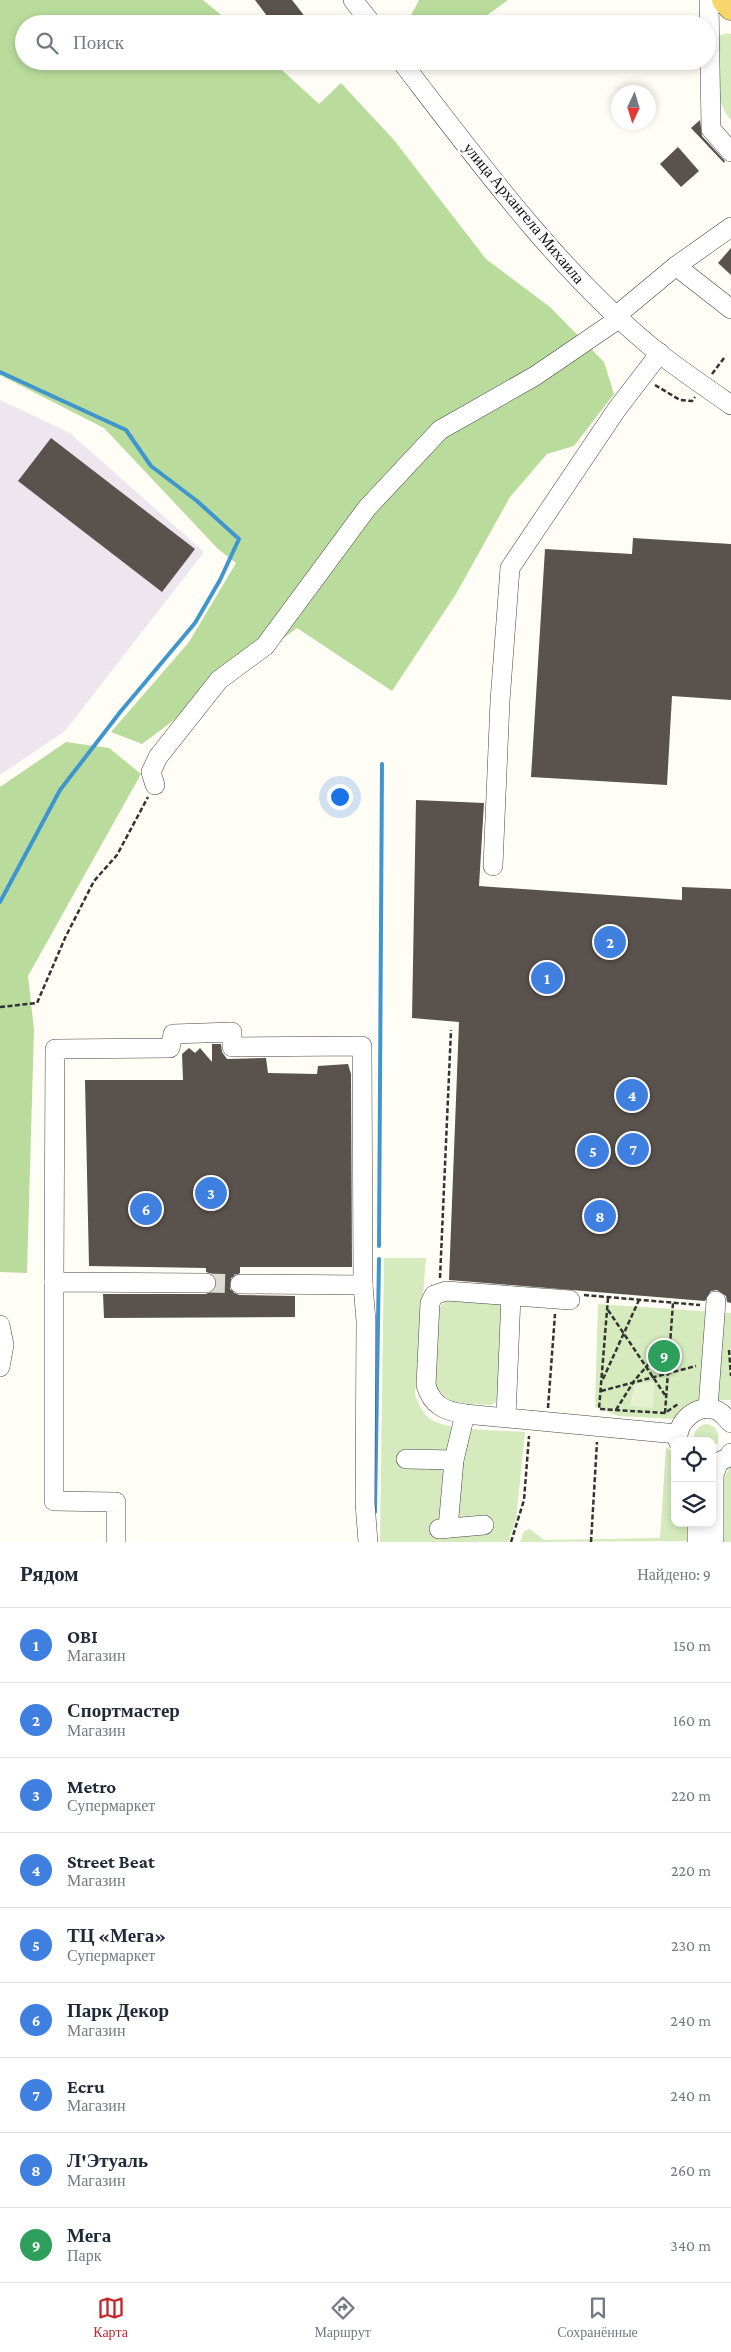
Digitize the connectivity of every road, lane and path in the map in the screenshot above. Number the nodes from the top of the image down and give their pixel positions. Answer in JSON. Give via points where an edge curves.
{"nodes":[{"id":1,"x":353,"y":0,"type":"edge"},
{"id":2,"x":709,"y":0,"type":"edge"},
{"id":3,"x":724,"y":0,"type":"edge"},
{"id":4,"x":731,"y":8,"type":"edge"},
{"id":5,"x":363,"y":15,"type":"edge"},
{"id":6,"x":709,"y":15,"type":"edge"},
{"id":7,"x":408,"y":70,"type":"edge"},
{"id":8,"x":710,"y":70,"type":"edge"},
{"id":9,"x":731,"y":152,"type":"edge"},
{"id":10,"x":731,"y":226,"type":"edge"},
{"id":11,"x":676,"y":266,"type":"junction"},
{"id":12,"x":731,"y":309,"type":"edge"},
{"id":13,"x":618,"y":316,"type":"junction"},
{"id":14,"x":660,"y":353,"type":"junction"},
{"id":15,"x":731,"y":405,"type":"edge"},
{"id":16,"x":155,"y":785,"type":"joint"},
{"id":17,"x":492,"y":866,"type":"dead end"},
{"id":18,"x":0,"y":1007,"type":"edge"},
{"id":19,"x":451,"y":1030,"type":"dead end"},
{"id":20,"x":54,"y":1282,"type":"junction"},
{"id":21,"x":206,"y":1283,"type":"tunnel mouth"},
{"id":22,"x":440,"y":1283,"type":"dead end"},
{"id":23,"x":240,"y":1284,"type":"tunnel mouth"},
{"id":24,"x":363,"y":1285,"type":"junction"},
{"id":25,"x":511,"y":1296,"type":"junction"},
{"id":26,"x":567,"y":1298,"type":"junction"},
{"id":27,"x":608,"y":1298,"type":"junction"},
{"id":28,"x":639,"y":1300,"type":"junction"},
{"id":29,"x":673,"y":1303,"type":"junction"},
{"id":30,"x":715,"y":1305,"type":"joint"},
{"id":31,"x":608,"y":1309,"type":"junction"},
{"id":32,"x":0,"y":1325,"type":"edge"},
{"id":33,"x":624,"y":1333,"type":"junction"},
{"id":34,"x":671,"y":1338,"type":"junction"},
{"id":35,"x":729,"y":1347,"type":"dead end"},
{"id":36,"x":724,"y":1358,"type":"edge"},
{"id":37,"x":646,"y":1366,"type":"junction"},
{"id":38,"x":0,"y":1367,"type":"edge"},
{"id":39,"x":668,"y":1374,"type":"junction"},
{"id":40,"x":731,"y":1376,"type":"edge"},
{"id":41,"x":654,"y":1377,"type":"junction"},
{"id":42,"x":602,"y":1381,"type":"junction"},
{"id":43,"x":634,"y":1381,"type":"junction"},
{"id":44,"x":601,"y":1391,"type":"junction"},
{"id":45,"x":666,"y":1396,"type":"junction"},
{"id":46,"x":685,"y":1398,"type":"dead end"},
{"id":47,"x":708,"y":1408,"type":"junction"},
{"id":48,"x":616,"y":1410,"type":"junction"},
{"id":49,"x":665,"y":1413,"type":"junction"},
{"id":50,"x":465,"y":1414,"type":"junction"},
{"id":51,"x":506,"y":1417,"type":"junction"},
{"id":52,"x":547,"y":1422,"type":"junction"},
{"id":53,"x":731,"y":1423,"type":"edge"},
{"id":54,"x":678,"y":1437,"type":"edge"},
{"id":55,"x":591,"y":1440,"type":"dead end"},
{"id":56,"x":597,"y":1441,"type":"junction"},
{"id":57,"x":604,"y":1441,"type":"dead end"},
{"id":58,"x":406,"y":1459,"type":"dead end"},
{"id":59,"x":454,"y":1460,"type":"junction"},
{"id":60,"x":720,"y":1461,"type":"edge"},
{"id":61,"x":484,"y":1525,"type":"dead end"},
{"id":62,"x":697,"y":1527,"type":"edge"},
{"id":63,"x":116,"y":1542,"type":"edge"},
{"id":64,"x":368,"y":1542,"type":"edge"},
{"id":65,"x":511,"y":1542,"type":"edge"},
{"id":66,"x":591,"y":1542,"type":"edge"},
{"id":67,"x":697,"y":1542,"type":"edge"},
{"id":68,"x":714,"y":1542,"type":"edge"}],
"edges":[{"from":1,"to":5,"type":"street"},
{"from":2,"to":6,"type":"street"},
{"from":3,"to":4,"type":"main road"},
{"from":7,"to":13,"type":"street","name":"улица Архангела Михаила","via":[[568,267]]},
{"from":8,"to":9,"type":"street","via":[[711,129]]},
{"from":10,"to":11,"type":"street"},
{"from":11,"to":12,"type":"street"},
{"from":11,"to":13,"type":"street"},
{"from":13,"to":14,"type":"street","name":"улица Архангела Михаила"},
{"from":13,"to":16,"type":"street","via":[[534,376],[440,430],[367,508],[265,646],[219,680],[158,757],[151,772]]},
{"from":14,"to":15,"type":"street","name":"улица Архангела Михаила"},
{"from":14,"to":17,"type":"street","via":[[617,409],[510,568]]},
{"from":16,"to":18,"type":"path","via":[[117,855],[94,881],[37,1003]]},
{"from":19,"to":22,"type":"path"},
{"from":20,"to":21,"type":"street"},
{"from":20,"to":24,"type":"street","via":[[56,1049],[170,1048],[173,1034],[232,1032],[232,1047],[362,1046]]},
{"from":20,"to":63,"type":"street","via":[[54,1502],[116,1502]]},
{"from":23,"to":24,"type":"street"},
{"from":24,"to":64,"type":"street"},
{"from":25,"to":26,"type":"street"},
{"from":25,"to":50,"type":"street","via":[[443,1291],[430,1300],[426,1385],[430,1397],[440,1407]]},
{"from":25,"to":51,"type":"street"},
{"from":26,"to":27,"type":"path"},
{"from":26,"to":52,"type":"path"},
{"from":27,"to":28,"type":"path"},
{"from":27,"to":31,"type":"path"},
{"from":28,"to":29,"type":"path"},
{"from":28,"to":33,"type":"path"},
{"from":29,"to":30,"type":"path"},
{"from":29,"to":34,"type":"path"},
{"from":30,"to":36,"type":"street"},
{"from":31,"to":33,"type":"path"},
{"from":31,"to":42,"type":"path"},
{"from":32,"to":38,"type":"street","via":[[4,1345]]},
{"from":33,"to":37,"type":"path"},
{"from":33,"to":42,"type":"path"},
{"from":34,"to":37,"type":"path"},
{"from":34,"to":39,"type":"path"},
{"from":35,"to":36,"type":"path"},
{"from":36,"to":39,"type":"path"},
{"from":36,"to":40,"type":"path"},
{"from":36,"to":47,"type":"street"},
{"from":37,"to":41,"type":"path"},
{"from":37,"to":43,"type":"path"},
{"from":39,"to":41,"type":"path"},
{"from":39,"to":45,"type":"path"},
{"from":41,"to":43,"type":"path"},
{"from":41,"to":45,"type":"path"},
{"from":42,"to":44,"type":"path"},
{"from":43,"to":44,"type":"path"},
{"from":43,"to":48,"type":"path"},
{"from":44,"to":48,"type":"path","via":[[598,1409]]},
{"from":45,"to":49,"type":"path"},
{"from":46,"to":49,"type":"path"},
{"from":47,"to":53,"type":"street","via":[[718,1410]]},
{"from":47,"to":54,"type":"street","via":[[693,1413],[681,1425]]},
{"from":48,"to":49,"type":"path"},
{"from":50,"to":51,"type":"street"},
{"from":50,"to":59,"type":"street"},
{"from":51,"to":52,"type":"street"},
{"from":52,"to":54,"type":"street"},
{"from":52,"to":65,"type":"path","via":[[546,1437],[529,1436],[524,1500]]},
{"from":55,"to":56,"type":"path"},
{"from":56,"to":57,"type":"path"},
{"from":56,"to":66,"type":"path"},
{"from":58,"to":59,"type":"street"},
{"from":59,"to":61,"type":"street","via":[[444,1529]]},
{"from":60,"to":68,"type":"street","via":[[714,1475]]},
{"from":62,"to":67,"type":"street"}]}
